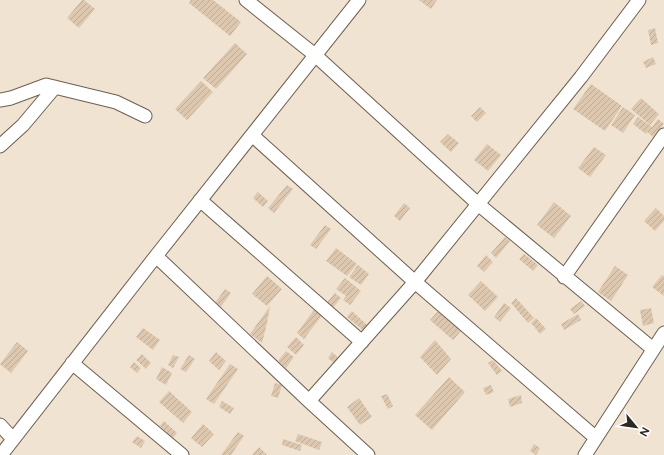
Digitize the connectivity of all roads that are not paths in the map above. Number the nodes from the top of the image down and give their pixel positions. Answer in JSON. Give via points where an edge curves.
{"nodes":[{"id":1,"x":246,"y":0,"type":"edge"},
{"id":2,"x":359,"y":0,"type":"edge"},
{"id":3,"x":639,"y":0,"type":"edge"},
{"id":4,"x":315,"y":55,"type":"junction"},
{"id":5,"x":55,"y":87,"type":"junction"},
{"id":6,"x":0,"y":100,"type":"edge"},
{"id":7,"x":145,"y":116,"type":"dead end"},
{"id":8,"x":252,"y":135,"type":"junction"},
{"id":9,"x":664,"y":136,"type":"edge"},
{"id":10,"x":0,"y":146,"type":"edge"},
{"id":11,"x":200,"y":200,"type":"junction"},
{"id":12,"x":478,"y":204,"type":"junction"},
{"id":13,"x":156,"y":256,"type":"junction"},
{"id":14,"x":564,"y":277,"type":"junction"},
{"id":15,"x":415,"y":282,"type":"junction"},
{"id":16,"x":664,"y":333,"type":"edge"},
{"id":17,"x":362,"y":342,"type":"junction"},
{"id":18,"x":653,"y":349,"type":"junction"},
{"id":19,"x":72,"y":363,"type":"junction"},
{"id":20,"x":309,"y":401,"type":"junction"},
{"id":21,"x":0,"y":425,"type":"edge"},
{"id":22,"x":596,"y":438,"type":"junction"},
{"id":23,"x":13,"y":439,"type":"junction"},
{"id":24,"x":1,"y":455,"type":"edge"},
{"id":25,"x":182,"y":455,"type":"edge"},
{"id":26,"x":368,"y":455,"type":"edge"},
{"id":27,"x":585,"y":455,"type":"edge"}],
"edges":[{"from":1,"to":4,"type":"street"},
{"from":2,"to":4,"type":"street"},
{"from":3,"to":12,"type":"street","via":[[581,77]]},
{"from":4,"to":8,"type":"street"},
{"from":4,"to":12,"type":"street"},
{"from":5,"to":6,"type":"street","via":[[46,85]]},
{"from":5,"to":7,"type":"street","via":[[116,102]]},
{"from":5,"to":10,"type":"street","via":[[23,125]]},
{"from":8,"to":11,"type":"street"},
{"from":8,"to":15,"type":"street"},
{"from":9,"to":14,"type":"street"},
{"from":11,"to":13,"type":"street"},
{"from":11,"to":17,"type":"street"},
{"from":12,"to":14,"type":"street"},
{"from":12,"to":15,"type":"street"},
{"from":13,"to":19,"type":"street"},
{"from":13,"to":20,"type":"street"},
{"from":14,"to":18,"type":"street"},
{"from":15,"to":17,"type":"street"},
{"from":15,"to":22,"type":"street"},
{"from":16,"to":18,"type":"street"},
{"from":17,"to":20,"type":"street"},
{"from":18,"to":22,"type":"street"},
{"from":19,"to":23,"type":"street"},
{"from":19,"to":25,"type":"street"},
{"from":20,"to":26,"type":"street"},
{"from":21,"to":23,"type":"street"},
{"from":22,"to":27,"type":"street"},
{"from":23,"to":24,"type":"street"}]}
